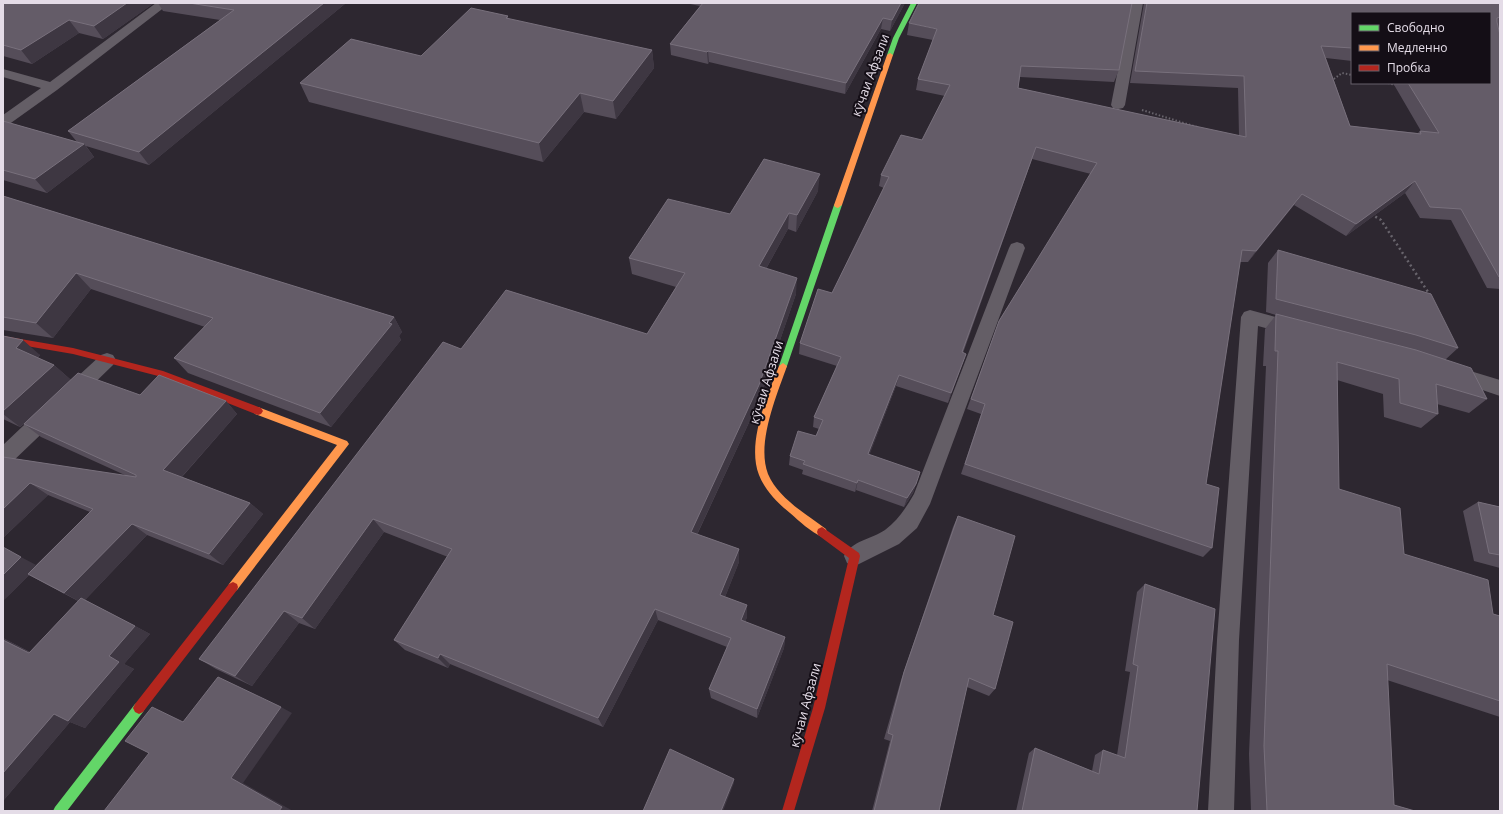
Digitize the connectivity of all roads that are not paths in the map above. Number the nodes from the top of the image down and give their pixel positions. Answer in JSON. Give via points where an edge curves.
{"nodes":[{"id":1,"x":164,"y":3,"type":"edge"},
{"id":2,"x":914,"y":3,"type":"edge"},
{"id":3,"x":1137,"y":3,"type":"edge"},
{"id":4,"x":3,"y":73,"type":"edge"},
{"id":5,"x":52,"y":87,"type":"junction"},
{"id":6,"x":1118,"y":105,"type":"road end"},
{"id":7,"x":3,"y":122,"type":"edge"},
{"id":8,"x":1017,"y":248,"type":"dead end"},
{"id":9,"x":1311,"y":333,"type":"edge"},
{"id":10,"x":3,"y":339,"type":"edge"},
{"id":11,"x":107,"y":360,"type":"junction"},
{"id":12,"x":1436,"y":367,"type":"edge"},
{"id":13,"x":1500,"y":388,"type":"edge"},
{"id":14,"x":3,"y":458,"type":"edge"},
{"id":15,"x":855,"y":556,"type":"junction"},
{"id":16,"x":59,"y":811,"type":"edge"},
{"id":17,"x":788,"y":811,"type":"edge"},
{"id":18,"x":1221,"y":811,"type":"edge"}],
"edges":[{"from":1,"to":5,"type":"lane"},
{"from":2,"to":15,"type":"street","name":"кӯчаи Афзали","via":[[896,38],[768,411],[761,450],[763,473],[779,495]]},
{"from":3,"to":6,"type":"lane"},
{"from":4,"to":5,"type":"lane"},
{"from":5,"to":7,"type":"lane"},
{"from":8,"to":15,"type":"lane","via":[[923,498],[910,521],[892,537]]},
{"from":9,"to":18,"type":"lane","via":[[1250,317],[1228,640]]},
{"from":10,"to":11,"type":"street"},
{"from":11,"to":14,"type":"lane"},
{"from":11,"to":16,"type":"street","via":[[163,374],[344,444]]},
{"from":12,"to":13,"type":"lane"},
{"from":15,"to":17,"type":"street","name":"кӯчаи Афзали","via":[[819,708]]}]}
